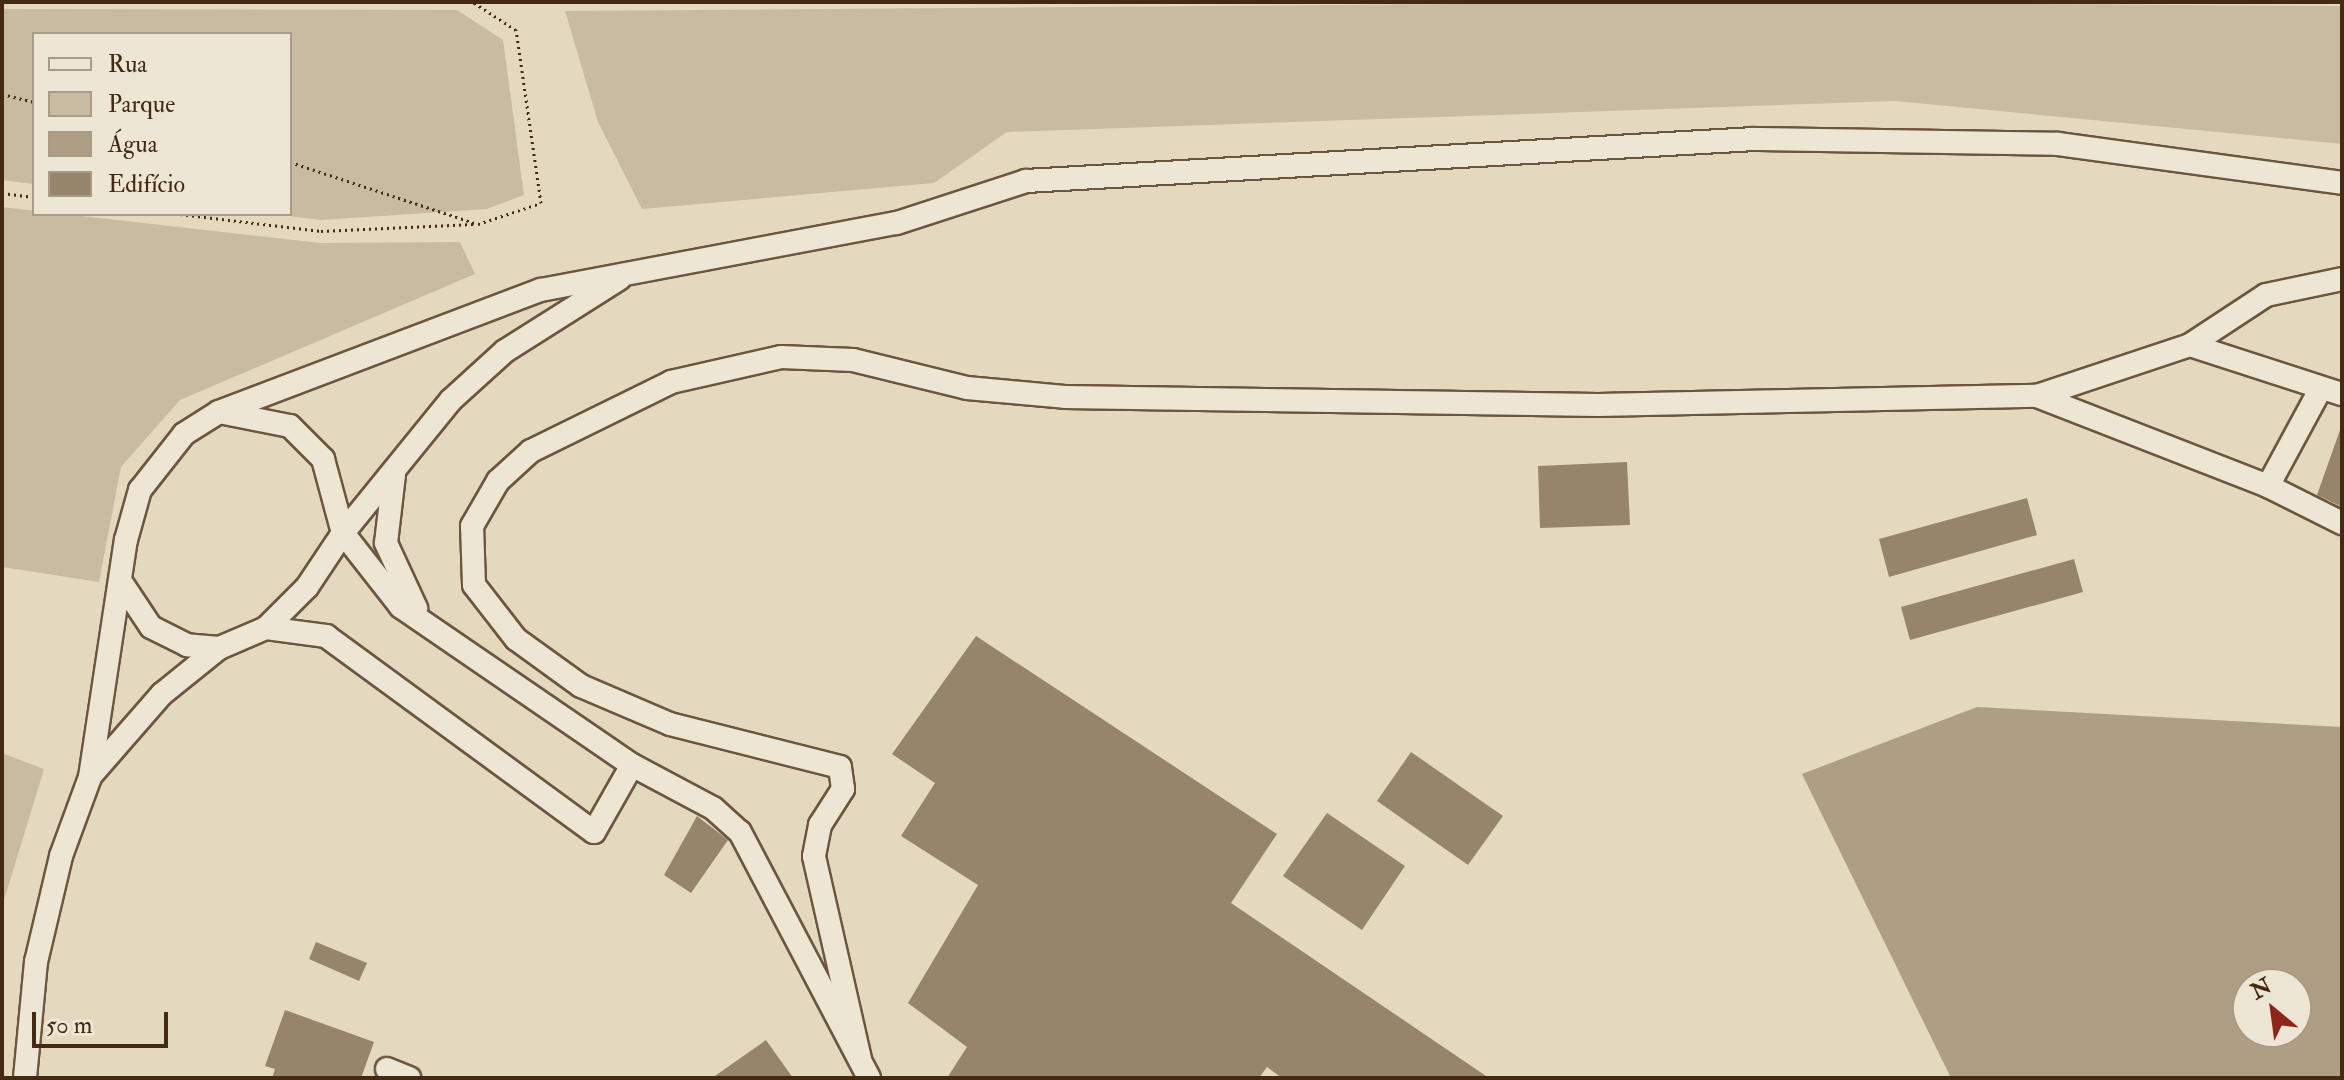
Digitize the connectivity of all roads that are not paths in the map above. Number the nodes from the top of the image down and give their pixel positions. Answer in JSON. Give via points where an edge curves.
{"nodes":[{"id":1,"x":2342,"y":183,"type":"edge"},
{"id":2,"x":633,"y":270,"type":"junction"},
{"id":3,"x":2342,"y":279,"type":"edge"},
{"id":4,"x":2190,"y":345,"type":"junction"},
{"id":5,"x":2331,"y":391,"type":"edge"},
{"id":6,"x":2037,"y":396,"type":"junction"},
{"id":7,"x":219,"y":412,"type":"junction"},
{"id":8,"x":395,"y":468,"type":"junction"},
{"id":9,"x":2268,"y":486,"type":"junction"},
{"id":10,"x":2342,"y":523,"type":"edge"},
{"id":11,"x":343,"y":533,"type":"junction"},
{"id":12,"x":123,"y":585,"type":"junction"},
{"id":13,"x":428,"y":626,"type":"junction"},
{"id":14,"x":266,"y":628,"type":"junction"},
{"id":15,"x":219,"y":648,"type":"junction"},
{"id":16,"x":632,"y":765,"type":"junction"},
{"id":17,"x":90,"y":777,"type":"junction"},
{"id":18,"x":387,"y":1069,"type":"dead end"},
{"id":19,"x":864,"y":1069,"type":"edge"},
{"id":20,"x":25,"y":1078,"type":"edge"},
{"id":21,"x":409,"y":1078,"type":"edge"}],
"edges":[{"from":1,"to":2,"type":"street","via":[[2058,144],[1754,139],[1026,181],[897,223]]},
{"from":2,"to":7,"type":"street","via":[[541,290]]},
{"from":2,"to":8,"type":"street","via":[[505,351],[451,400]]},
{"from":3,"to":4,"type":"street","via":[[2266,295]]},
{"from":4,"to":5,"type":"street"},
{"from":4,"to":6,"type":"street"},
{"from":5,"to":9,"type":"street"},
{"from":6,"to":9,"type":"street"},
{"from":6,"to":19,"type":"street","via":[[1598,405],[1080,398],[1007,395],[853,360],[781,357],[671,382],[562,434],[498,481],[472,526],[474,585],[516,639],[581,686],[670,724],[840,767],[843,789],[820,825],[814,856]]},
{"from":7,"to":11,"type":"street","via":[[272,419],[309,439],[333,478]]},
{"from":7,"to":12,"type":"street","via":[[184,434],[140,490]]},
{"from":8,"to":11,"type":"street"},
{"from":8,"to":13,"type":"street","via":[[386,543],[405,592]]},
{"from":9,"to":10,"type":"street"},
{"from":11,"to":13,"type":"street","via":[[392,597]]},
{"from":11,"to":14,"type":"street"},
{"from":12,"to":15,"type":"street","via":[[151,627],[187,645]]},
{"from":12,"to":17,"type":"street"},
{"from":13,"to":16,"type":"street"},
{"from":14,"to":15,"type":"street"},
{"from":14,"to":16,"type":"street","via":[[326,636],[594,832]]},
{"from":15,"to":17,"type":"street","via":[[162,694]]},
{"from":16,"to":19,"type":"street","via":[[713,808],[740,832]]},
{"from":17,"to":20,"type":"street","via":[[61,856],[36,962]]},
{"from":18,"to":21,"type":"street"}]}
